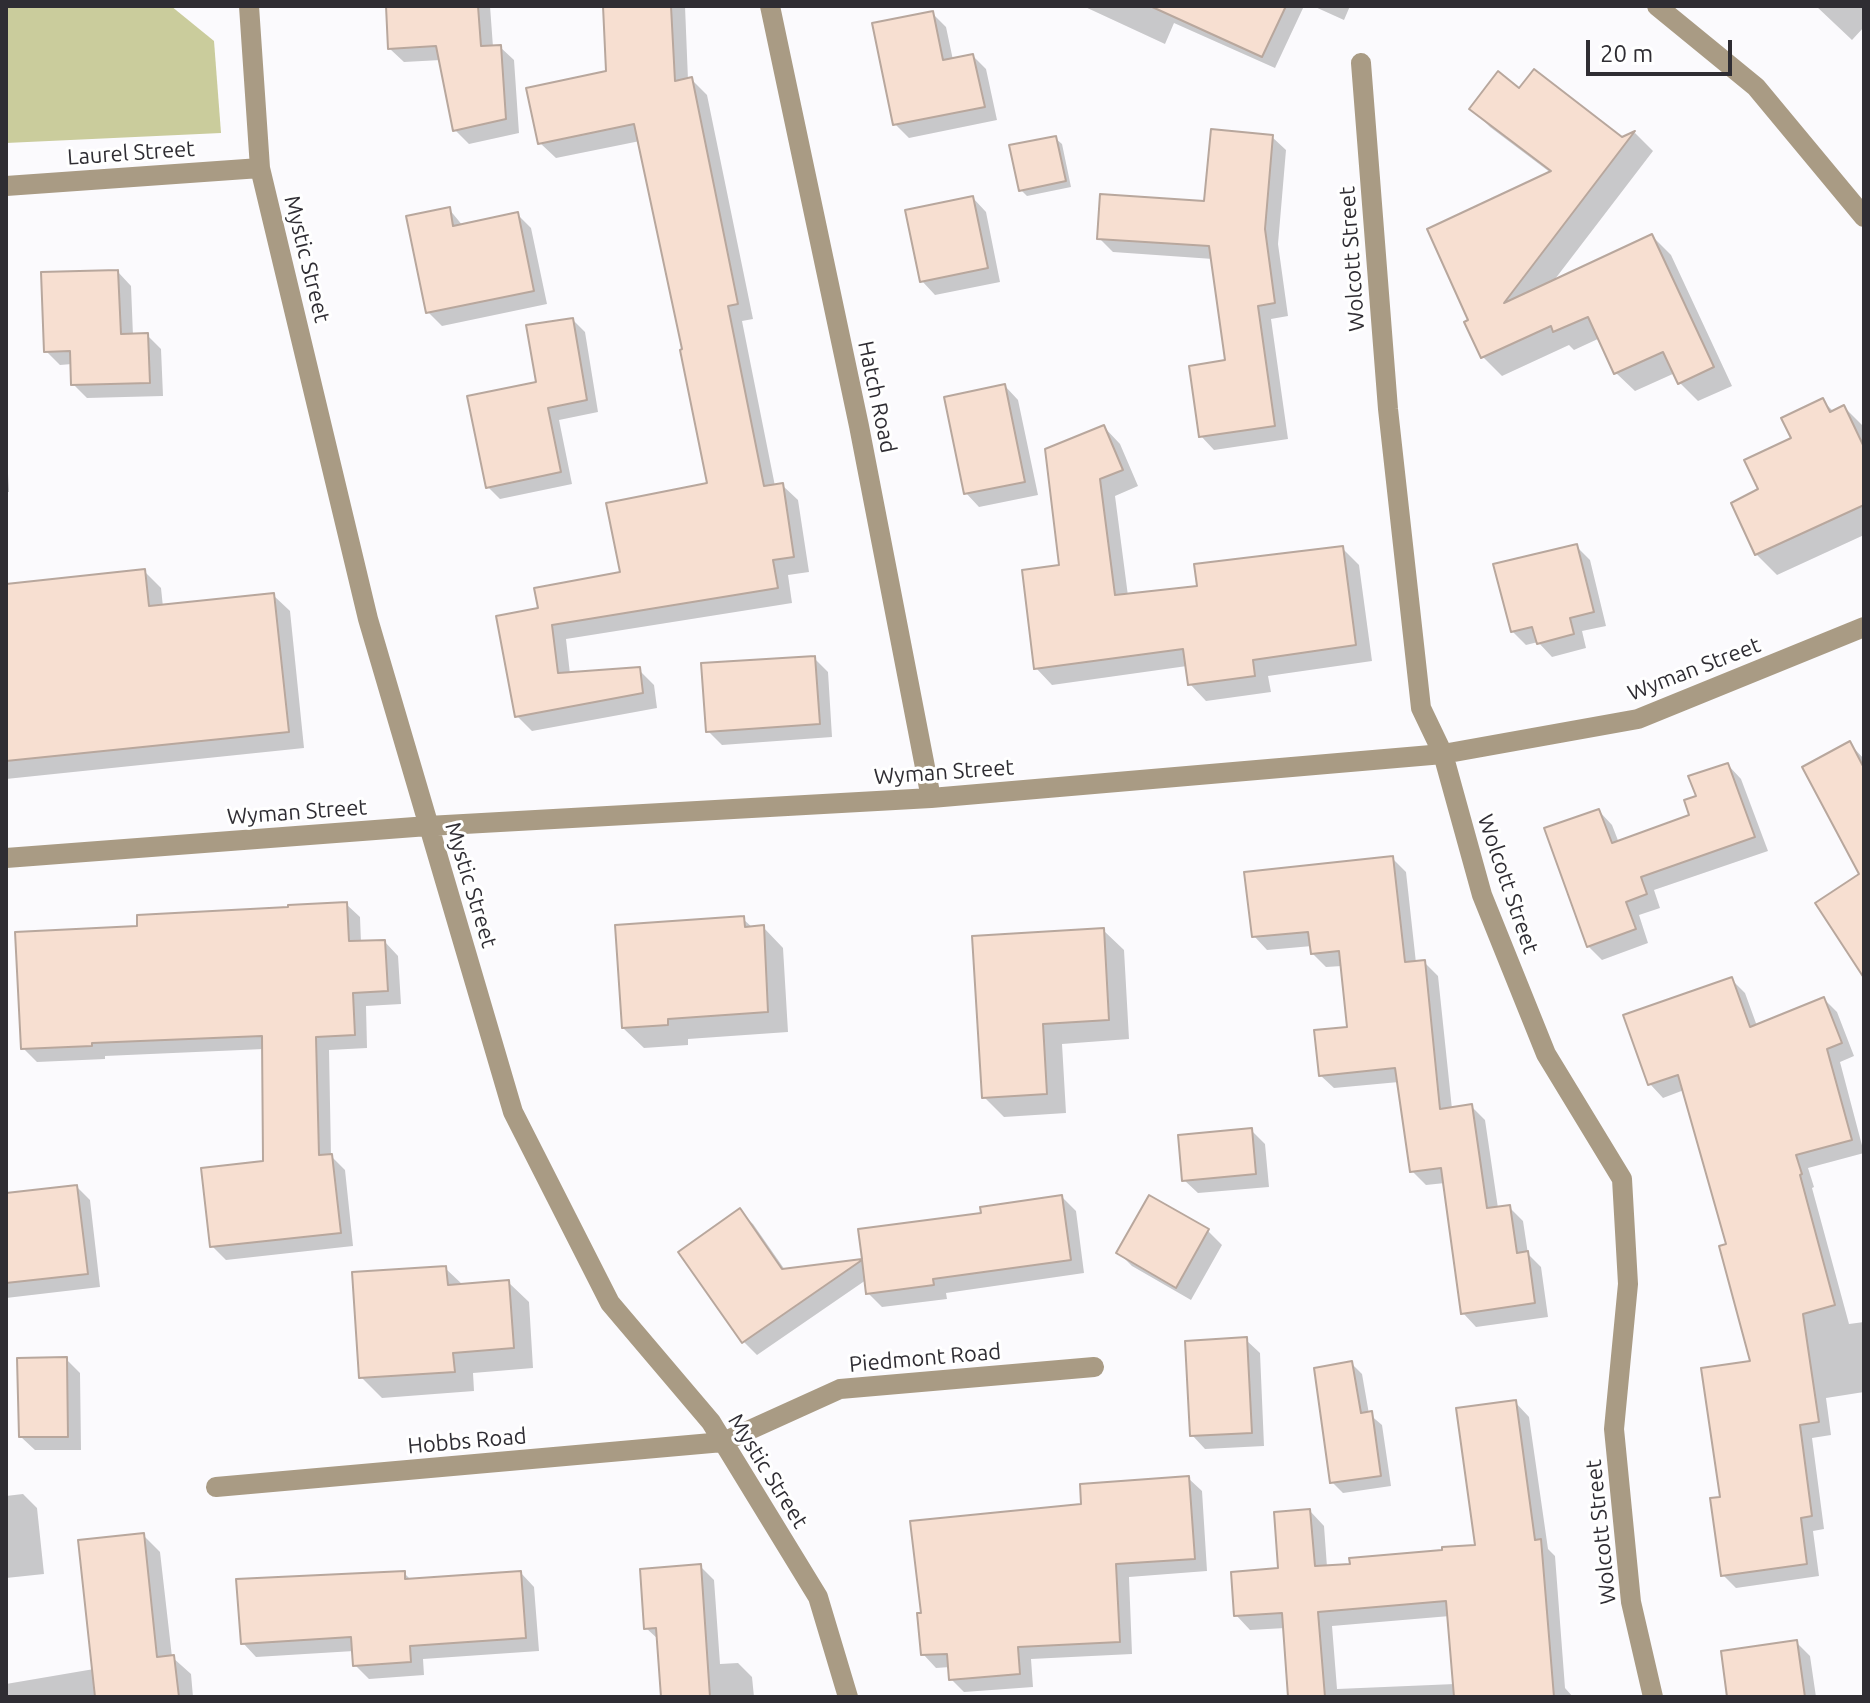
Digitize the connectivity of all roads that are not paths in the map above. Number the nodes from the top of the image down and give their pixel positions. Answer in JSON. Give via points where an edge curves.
{"nodes":[{"id":1,"x":249,"y":6,"type":"edge"},
{"id":2,"x":770,"y":6,"type":"edge"},
{"id":3,"x":1657,"y":6,"type":"edge"},
{"id":4,"x":1361,"y":63,"type":"dead end"},
{"id":5,"x":260,"y":168,"type":"junction"},
{"id":6,"x":6,"y":186,"type":"edge"},
{"id":7,"x":1864,"y":217,"type":"edge"},
{"id":8,"x":1864,"y":627,"type":"edge"},
{"id":9,"x":1443,"y":754,"type":"junction"},
{"id":10,"x":931,"y":798,"type":"junction"},
{"id":11,"x":428,"y":826,"type":"junction"},
{"id":12,"x":6,"y":858,"type":"edge"},
{"id":13,"x":1094,"y":1367,"type":"dead end"},
{"id":14,"x":723,"y":1442,"type":"junction"},
{"id":15,"x":216,"y":1487,"type":"dead end"},
{"id":16,"x":848,"y":1697,"type":"edge"},
{"id":17,"x":1653,"y":1697,"type":"edge"}],
"edges":[{"from":1,"to":5,"type":"street","name":"Mystic Street"},
{"from":2,"to":10,"type":"street","name":"Hatch Road"},
{"from":3,"to":7,"type":"street","via":[[1756,87]]},
{"from":4,"to":9,"type":"street","name":"Wolcott Street","via":[[1388,409],[1421,708]]},
{"from":5,"to":6,"type":"street","name":"Laurel Street"},
{"from":5,"to":11,"type":"street","name":"Mystic Street","via":[[368,619]]},
{"from":8,"to":9,"type":"street","name":"Wyman Street","via":[[1638,719]]},
{"from":9,"to":10,"type":"street","name":"Wyman Street"},
{"from":9,"to":17,"type":"street","name":"Wolcott Street","via":[[1482,895],[1546,1054],[1622,1179],[1628,1284],[1614,1429],[1631,1602]]},
{"from":10,"to":11,"type":"street","name":"Wyman Street"},
{"from":11,"to":12,"type":"street","name":"Wyman Street"},
{"from":11,"to":14,"type":"street","name":"Mystic Street","via":[[513,1112],[610,1303]]},
{"from":13,"to":14,"type":"street","name":"Piedmont Road","via":[[840,1389]]},
{"from":14,"to":15,"type":"street","name":"Hobbs Road"},
{"from":14,"to":16,"type":"street","name":"Mystic Street","via":[[818,1597]]}]}
